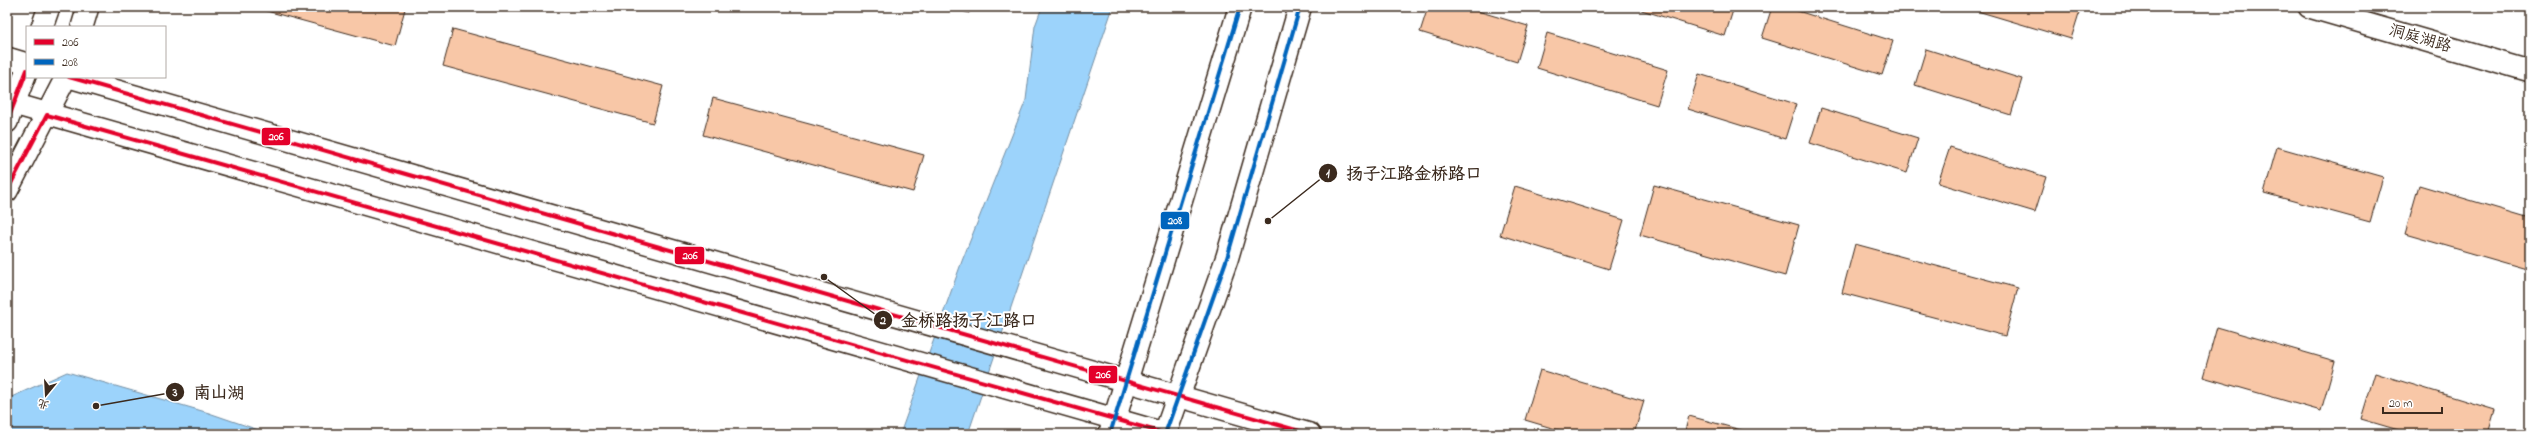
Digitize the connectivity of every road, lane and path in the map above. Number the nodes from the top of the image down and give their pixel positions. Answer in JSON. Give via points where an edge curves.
{"nodes":[{"id":1,"x":49,"y":7,"type":"edge"},
{"id":2,"x":88,"y":7,"type":"edge"},
{"id":3,"x":1240,"y":7,"type":"edge"},
{"id":4,"x":1300,"y":7,"type":"edge"},
{"id":5,"x":2309,"y":7,"type":"edge"},
{"id":6,"x":42,"y":26,"type":"edge"},
{"id":7,"x":82,"y":26,"type":"edge"},
{"id":8,"x":7,"y":58,"type":"edge"},
{"id":9,"x":26,"y":64,"type":"edge"},
{"id":10,"x":2530,"y":71,"type":"edge"},
{"id":11,"x":26,"y":72,"type":"edge"},
{"id":12,"x":67,"y":78,"type":"edge"},
{"id":13,"x":71,"y":78,"type":"edge"},
{"id":14,"x":10,"y":110,"type":"edge"},
{"id":15,"x":47,"y":115,"type":"junction"},
{"id":16,"x":7,"y":191,"type":"edge"},
{"id":17,"x":1128,"y":381,"type":"junction"},
{"id":18,"x":1178,"y":396,"type":"junction"},
{"id":19,"x":1113,"y":427,"type":"edge"},
{"id":20,"x":1165,"y":434,"type":"edge"},
{"id":21,"x":1310,"y":434,"type":"edge"}],
"edges":[{"from":1,"to":6,"type":"street"},
{"from":2,"to":7,"type":"street"},
{"from":3,"to":17,"type":"main road"},
{"from":4,"to":18,"type":"main road","via":[[1227,258]]},
{"from":5,"to":10,"type":"street","name":"洞庭湖路"},
{"from":8,"to":9,"type":"street"},
{"from":11,"to":14,"type":"street"},
{"from":12,"to":15,"type":"street"},
{"from":13,"to":17,"type":"street","via":[[1012,350]]},
{"from":14,"to":15,"type":"street"},
{"from":15,"to":16,"type":"street"},
{"from":15,"to":19,"type":"street","via":[[1002,386]]},
{"from":17,"to":18,"type":"street"},
{"from":17,"to":19,"type":"main road"},
{"from":18,"to":20,"type":"main road"},
{"from":18,"to":21,"type":"street"},
{"from":19,"to":20,"type":"street"}]}
